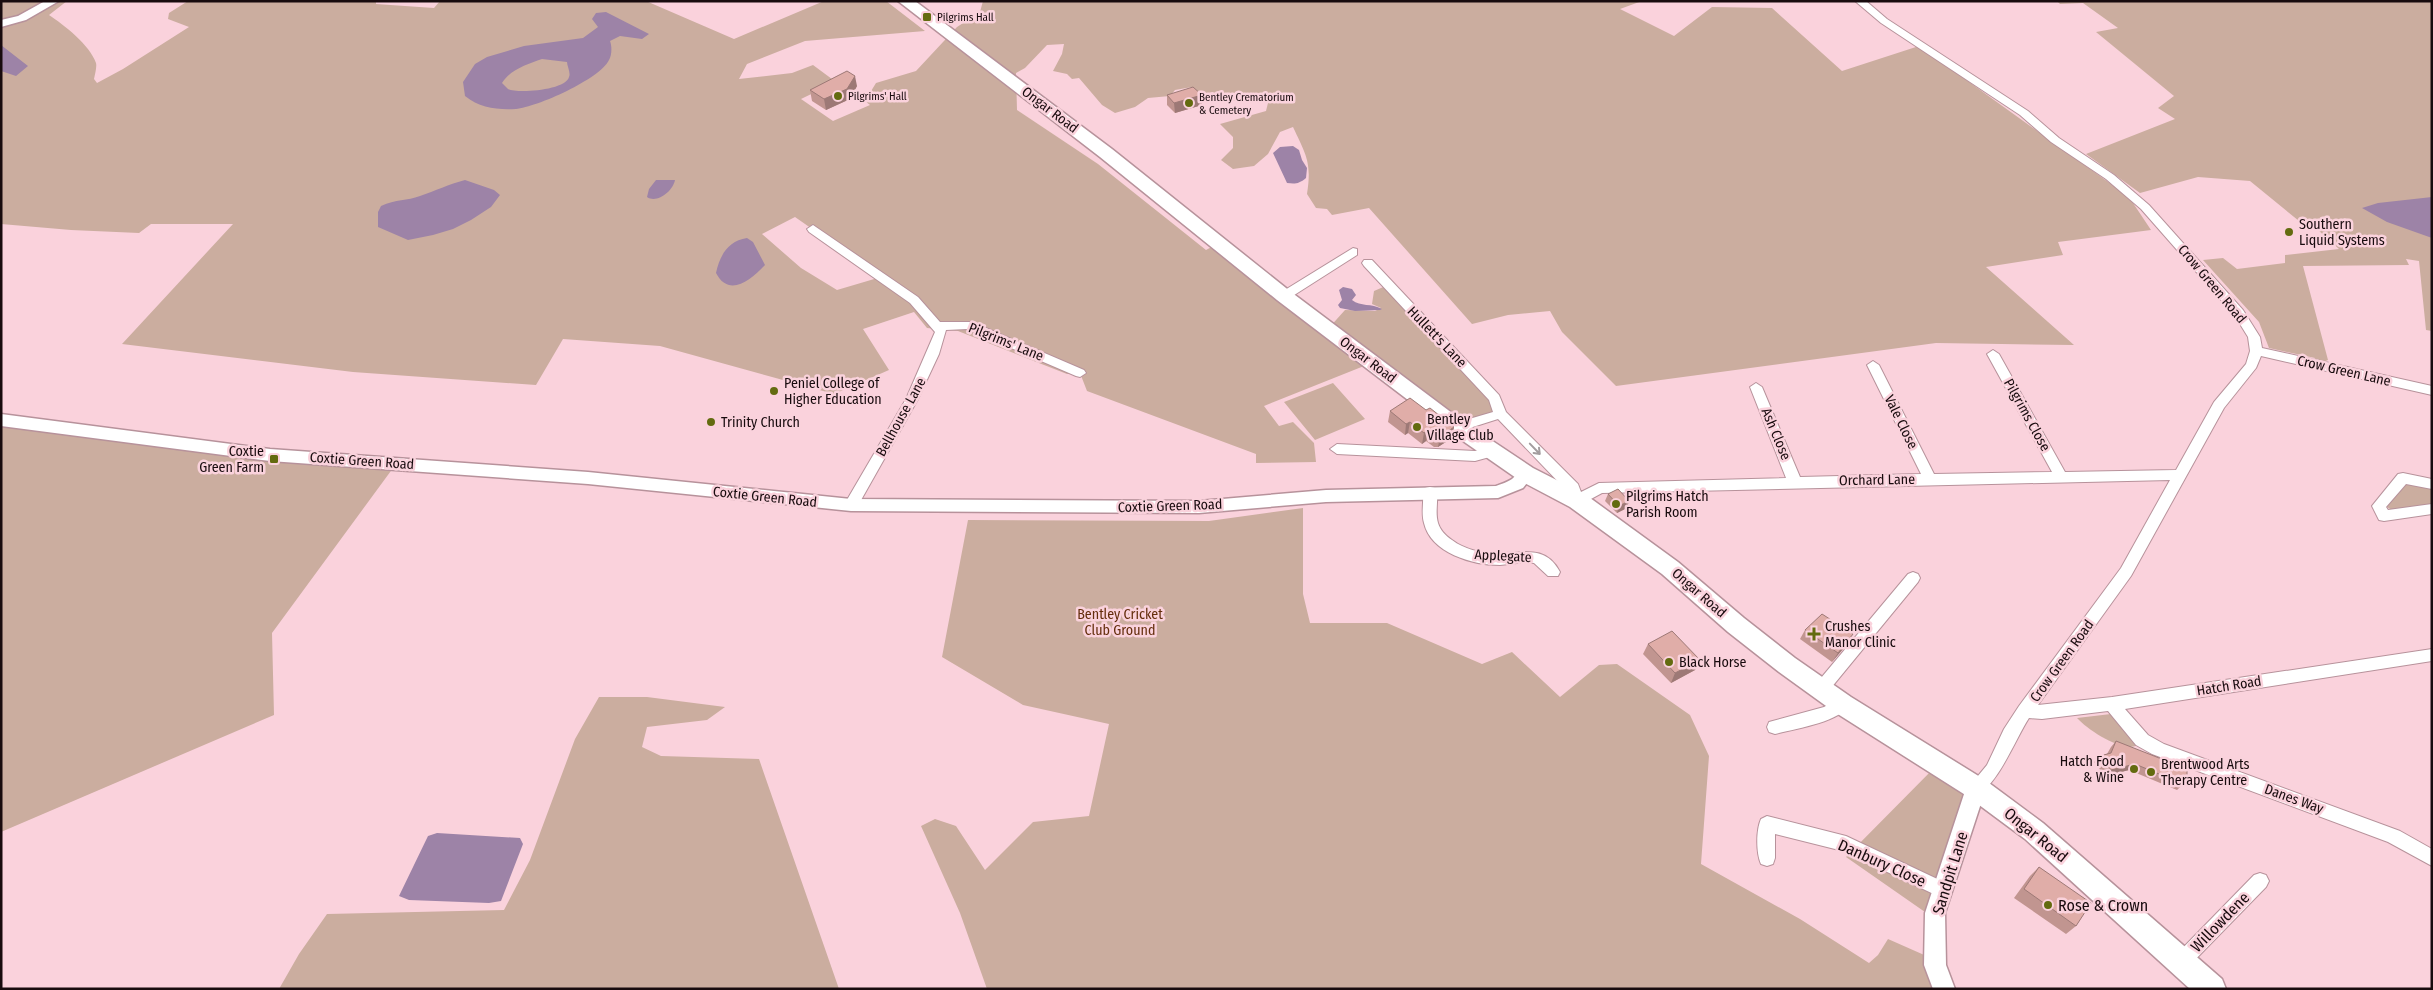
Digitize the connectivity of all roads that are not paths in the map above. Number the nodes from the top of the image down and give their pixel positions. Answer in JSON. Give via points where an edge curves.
{"nodes":[{"id":1,"x":54,"y":1,"type":"edge"},
{"id":2,"x":904,"y":1,"type":"edge"},
{"id":3,"x":1860,"y":1,"type":"edge"},
{"id":4,"x":1,"y":24,"type":"edge"},
{"id":5,"x":813,"y":229,"type":"dead end"},
{"id":6,"x":1353,"y":252,"type":"dead end"},
{"id":7,"x":1368,"y":263,"type":"dead end"},
{"id":8,"x":1284,"y":296,"type":"junction"},
{"id":9,"x":937,"y":326,"type":"junction"},
{"id":10,"x":2256,"y":351,"type":"junction"},
{"id":11,"x":1993,"y":354,"type":"dead end"},
{"id":12,"x":1873,"y":365,"type":"dead end"},
{"id":13,"x":1080,"y":373,"type":"dead end"},
{"id":14,"x":1756,"y":386,"type":"dead end"},
{"id":15,"x":2432,"y":391,"type":"edge"},
{"id":16,"x":1501,"y":414,"type":"junction"},
{"id":17,"x":1,"y":420,"type":"edge"},
{"id":18,"x":1457,"y":427,"type":"junction"},
{"id":19,"x":1401,"y":440,"type":"dead end"},
{"id":20,"x":1337,"y":449,"type":"dead end"},
{"id":21,"x":1420,"y":451,"type":"junction"},
{"id":22,"x":1492,"y":452,"type":"junction"},
{"id":23,"x":1526,"y":474,"type":"junction"},
{"id":24,"x":2181,"y":475,"type":"junction"},
{"id":25,"x":2061,"y":476,"type":"junction"},
{"id":26,"x":1930,"y":479,"type":"junction"},
{"id":27,"x":1795,"y":482,"type":"junction"},
{"id":28,"x":2432,"y":484,"type":"edge"},
{"id":29,"x":1430,"y":492,"type":"junction"},
{"id":30,"x":1578,"y":501,"type":"junction"},
{"id":31,"x":851,"y":505,"type":"junction"},
{"id":32,"x":2432,"y":508,"type":"edge"},
{"id":33,"x":1553,"y":572,"type":"dead end"},
{"id":34,"x":1913,"y":578,"type":"dead end"},
{"id":35,"x":2432,"y":655,"type":"edge"},
{"id":36,"x":1821,"y":690,"type":"junction"},
{"id":37,"x":1842,"y":704,"type":"junction"},
{"id":38,"x":2112,"y":704,"type":"junction"},
{"id":39,"x":2025,"y":711,"type":"junction"},
{"id":40,"x":1775,"y":727,"type":"dead end"},
{"id":41,"x":1976,"y":788,"type":"junction"},
{"id":42,"x":1767,"y":858,"type":"dead end"},
{"id":43,"x":2432,"y":858,"type":"edge"},
{"id":44,"x":2260,"y":881,"type":"dead end"},
{"id":45,"x":1942,"y":890,"type":"junction"},
{"id":46,"x":2180,"y":963,"type":"junction"},
{"id":47,"x":1944,"y":989,"type":"edge"},
{"id":48,"x":2212,"y":989,"type":"edge"}],
"edges":[{"from":1,"to":4,"type":"street","via":[[22,18]]},
{"from":2,"to":8,"type":"main road","name":"Ongar Road","via":[[1106,153]]},
{"from":3,"to":10,"type":"street","name":"Crow Green Road","via":[[1884,21],[2024,112],[2055,140],[2110,176],[2145,207],[2239,313],[2254,337]]},
{"from":5,"to":9,"type":"street","via":[[914,300]]},
{"from":6,"to":8,"type":"street"},
{"from":7,"to":16,"type":"street","name":"Hullett's Lane","via":[[1494,398]]},
{"from":8,"to":18,"type":"main road","name":"Ongar Road"},
{"from":9,"to":13,"type":"street","name":"Pilgrims' Lane","via":[[968,325]]},
{"from":9,"to":31,"type":"street","name":"Bellhouse Lane","via":[[941,331],[931,362]]},
{"from":10,"to":15,"type":"street","name":"Crow Green Lane"},
{"from":10,"to":24,"type":"street","name":"Crow Green Road","via":[[2252,365],[2219,405]]},
{"from":11,"to":25,"type":"street","name":"Pilgrims Close"},
{"from":12,"to":26,"type":"street","name":"Vale Close"},
{"from":14,"to":27,"type":"street","name":"Ash Close"},
{"from":16,"to":18,"type":"street"},
{"from":16,"to":30,"type":"street","name":"Hullett's Lane","one_way":true,"via":[[1573,488]]},
{"from":17,"to":31,"type":"street","name":"Coxtie Green Road","via":[[270,455],[588,478]]},
{"from":18,"to":22,"type":"main road","name":"Ongar Road"},
{"from":19,"to":21,"type":"street"},
{"from":20,"to":21,"type":"street"},
{"from":21,"to":22,"type":"street","via":[[1476,456]]},
{"from":22,"to":23,"type":"main road","name":"Ongar Road"},
{"from":23,"to":29,"type":"street","name":"Coxtie Green Road","via":[[1517,484],[1498,492]]},
{"from":23,"to":30,"type":"main road","name":"Ongar Road"},
{"from":24,"to":25,"type":"street","name":"Orchard Lane"},
{"from":24,"to":39,"type":"street","name":"Crow Green Road","via":[[2126,572]]},
{"from":25,"to":26,"type":"street","name":"Orchard Lane"},
{"from":26,"to":27,"type":"street","name":"Orchard Lane"},
{"from":27,"to":30,"type":"street","name":"Orchard Lane","via":[[1599,488]]},
{"from":28,"to":32,"type":"street","via":[[2403,478],[2379,506],[2384,516]]},
{"from":29,"to":31,"type":"street","name":"Coxtie Green Road","via":[[1277,498],[1199,507]]},
{"from":29,"to":33,"type":"street","name":"Applegate","via":[[1431,522],[1435,533],[1446,543],[1462,553],[1481,557],[1536,557],[1547,563]]},
{"from":30,"to":36,"type":"main road","name":"Ongar Road","via":[[1670,568],[1750,637]]},
{"from":34,"to":36,"type":"street"},
{"from":35,"to":38,"type":"street","name":"Hatch Road"},
{"from":36,"to":37,"type":"main road","name":"Ongar Road"},
{"from":37,"to":40,"type":"street","via":[[1828,713]]},
{"from":37,"to":41,"type":"main road","name":"Ongar Road"},
{"from":38,"to":39,"type":"street","name":"Hatch Road"},
{"from":38,"to":43,"type":"street","name":"Danes Way","via":[[2142,740],[2158,749],[2394,836]]},
{"from":39,"to":41,"type":"street","name":"Crow Green Road","via":[[1993,770]]},
{"from":41,"to":45,"type":"street","name":"Sandpit Lane"},
{"from":41,"to":46,"type":"main road","name":"Ongar Road","via":[[2034,831]]},
{"from":42,"to":45,"type":"street","name":"Danbury Close","via":[[1768,824],[1846,844]]},
{"from":44,"to":46,"type":"street","name":"Willowdene"},
{"from":45,"to":47,"type":"street","name":"Sandpit Lane","via":[[1935,913],[1935,965]]},
{"from":46,"to":48,"type":"main road","name":"Ongar Road"}]}
